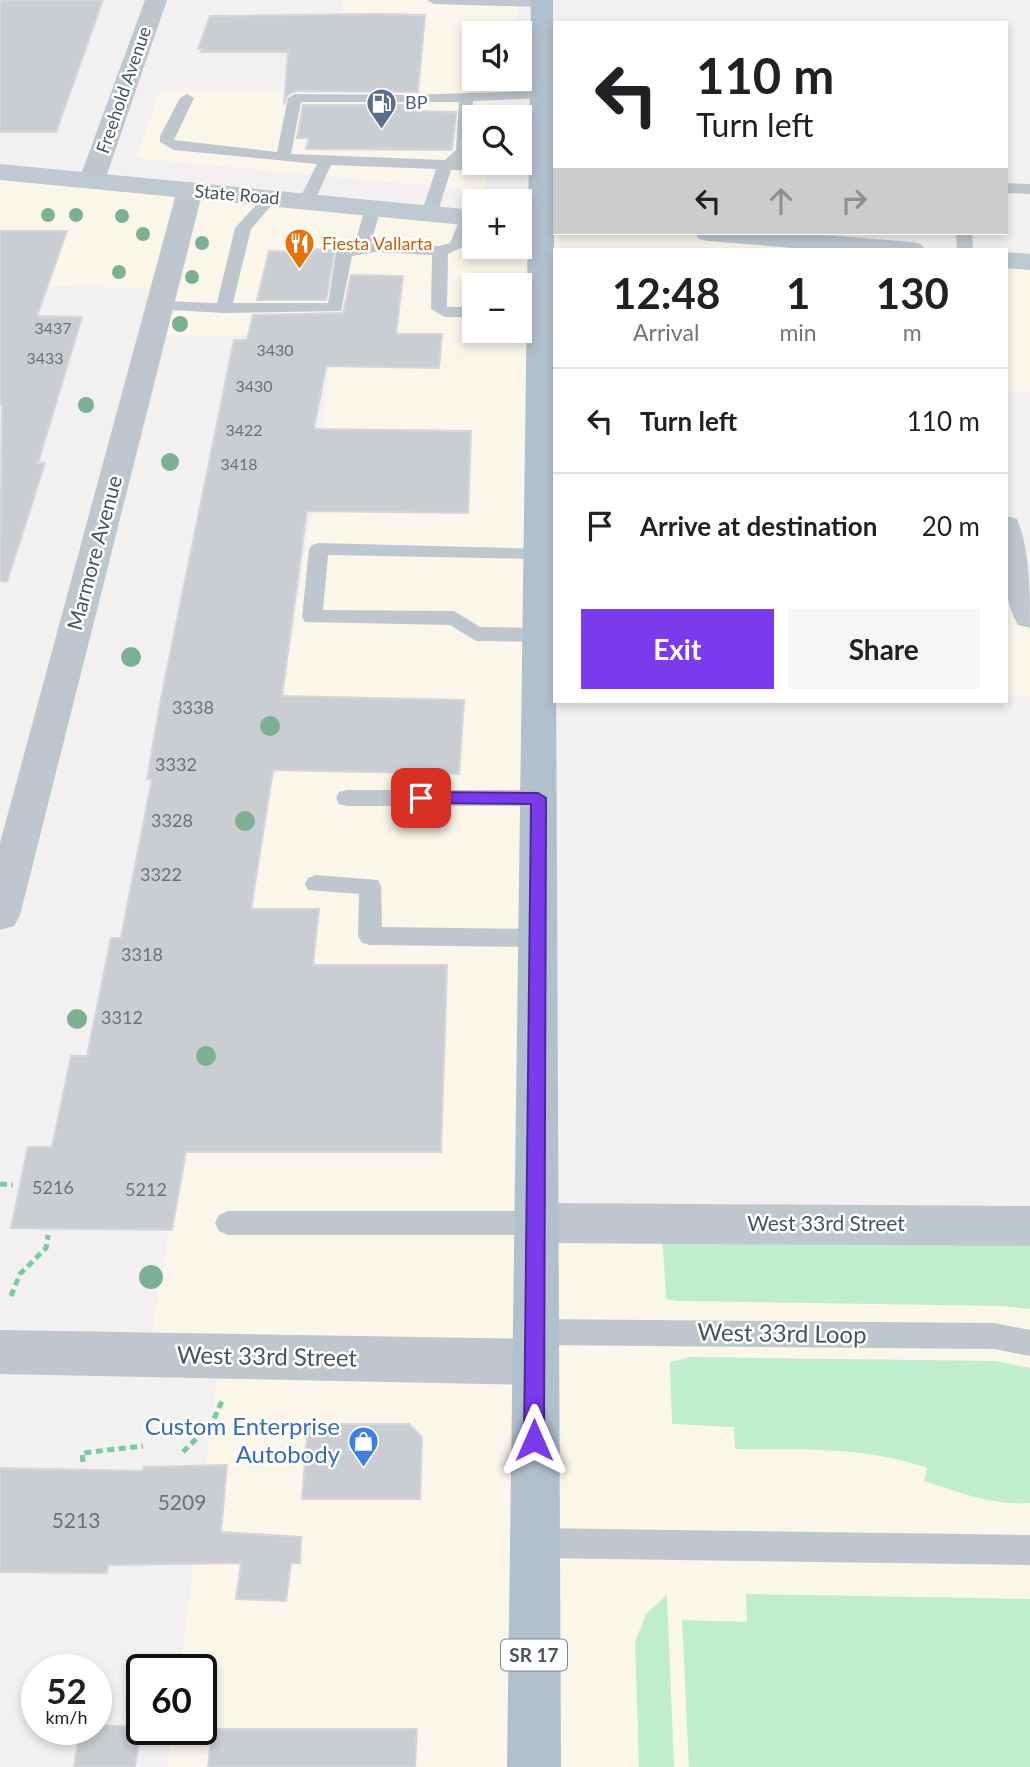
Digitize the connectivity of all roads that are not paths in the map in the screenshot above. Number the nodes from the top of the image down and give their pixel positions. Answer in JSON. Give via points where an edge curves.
{"nodes":[{"id":1,"x":156,"y":0,"type":"edge"},
{"id":2,"x":434,"y":0,"type":"edge"},
{"id":3,"x":542,"y":2,"type":"edge"},
{"id":4,"x":540,"y":95,"type":"junction"},
{"id":5,"x":466,"y":97,"type":"junction"},
{"id":6,"x":187,"y":98,"type":"dead end"},
{"id":7,"x":547,"y":129,"type":"edge"},
{"id":8,"x":283,"y":158,"type":"junction"},
{"id":9,"x":327,"y":160,"type":"junction"},
{"id":10,"x":444,"y":167,"type":"junction"},
{"id":11,"x":545,"y":171,"type":"edge"},
{"id":12,"x":0,"y":172,"type":"edge"},
{"id":13,"x":92,"y":180,"type":"junction"},
{"id":14,"x":1008,"y":188,"type":"edge"},
{"id":15,"x":1030,"y":189,"type":"edge"},
{"id":16,"x":190,"y":190,"type":"junction"},
{"id":17,"x":270,"y":198,"type":"junction"},
{"id":18,"x":306,"y":202,"type":"junction"},
{"id":19,"x":373,"y":208,"type":"junction"},
{"id":20,"x":429,"y":214,"type":"junction"},
{"id":21,"x":462,"y":217,"type":"edge"},
{"id":22,"x":538,"y":224,"type":"edge"},
{"id":23,"x":734,"y":235,"type":"edge"},
{"id":24,"x":462,"y":236,"type":"edge"},
{"id":25,"x":807,"y":245,"type":"edge"},
{"id":26,"x":870,"y":248,"type":"edge"},
{"id":27,"x":362,"y":249,"type":"junction"},
{"id":28,"x":440,"y":251,"type":"junction"},
{"id":29,"x":1008,"y":260,"type":"edge"},
{"id":30,"x":1030,"y":262,"type":"edge"},
{"id":31,"x":532,"y":291,"type":"edge"},
{"id":32,"x":159,"y":306,"type":"junction"},
{"id":33,"x":224,"y":308,"type":"junction"},
{"id":34,"x":462,"y":312,"type":"edge"},
{"id":35,"x":532,"y":326,"type":"edge"},
{"id":36,"x":547,"y":426,"type":"edge"},
{"id":37,"x":1008,"y":534,"type":"edge"},
{"id":38,"x":539,"y":553,"type":"junction"},
{"id":39,"x":1030,"y":617,"type":"edge"},
{"id":40,"x":544,"y":655,"type":"edge"},
{"id":41,"x":347,"y":797,"type":"dead end"},
{"id":42,"x":538,"y":798,"type":"junction"},
{"id":43,"x":316,"y":884,"type":"dead end"},
{"id":44,"x":0,"y":915,"type":"edge"},
{"id":45,"x":539,"y":938,"type":"junction"},
{"id":46,"x":228,"y":1223,"type":"dead end"},
{"id":47,"x":538,"y":1223,"type":"junction"},
{"id":48,"x":1030,"y":1226,"type":"edge"},
{"id":49,"x":1030,"y":1343,"type":"edge"},
{"id":50,"x":534,"y":1347,"type":"junction"},
{"id":51,"x":0,"y":1352,"type":"edge"},
{"id":52,"x":535,"y":1543,"type":"junction"},
{"id":53,"x":1030,"y":1550,"type":"edge"},
{"id":54,"x":534,"y":1767,"type":"edge"}],
"edges":[{"from":1,"to":13,"type":"street","name":"Freehold Avenue"},
{"from":2,"to":3,"type":"lane"},
{"from":3,"to":4,"type":"main road","number":"SR 17"},
{"from":4,"to":5,"type":"lane"},
{"from":4,"to":7,"type":"main road","number":"SR 17"},
{"from":5,"to":8,"type":"lane","via":[[295,98]]},
{"from":5,"to":10,"type":"lane","via":[[463,150]]},
{"from":6,"to":8,"type":"lane","via":[[167,142]]},
{"from":7,"to":11,"type":"main road","number":"SR 17"},
{"from":8,"to":9,"type":"lane"},
{"from":9,"to":10,"type":"lane"},
{"from":9,"to":18,"type":"lane"},
{"from":10,"to":11,"type":"lane"},
{"from":10,"to":20,"type":"lane"},
{"from":11,"to":22,"type":"main road","number":"SR 17"},
{"from":12,"to":13,"type":"main road","name":"State Road"},
{"from":13,"to":16,"type":"main road","name":"State Road"},
{"from":14,"to":15,"type":"lane"},
{"from":16,"to":17,"type":"main road","name":"State Road"},
{"from":16,"to":32,"type":"street","name":"Marmore Avenue"},
{"from":17,"to":18,"type":"main road","name":"State Road"},
{"from":17,"to":33,"type":"lane","via":[[243,228]]},
{"from":18,"to":19,"type":"main road","name":"State Road"},
{"from":19,"to":20,"type":"main road","name":"State Road"},
{"from":19,"to":27,"type":"lane"},
{"from":20,"to":21,"type":"main road","name":"State Road"},
{"from":22,"to":31,"type":"main road","number":"SR 17"},
{"from":23,"to":25,"type":"main road"},
{"from":24,"to":28,"type":"lane","via":[[457,246]]},
{"from":25,"to":26,"type":"main road"},
{"from":27,"to":28,"type":"lane"},
{"from":27,"to":33,"type":"lane","via":[[344,253],[335,308]]},
{"from":28,"to":34,"type":"lane","via":[[439,309]]},
{"from":29,"to":30,"type":"main road"},
{"from":32,"to":33,"type":"lane"},
{"from":32,"to":44,"type":"street","name":"Marmore Avenue"},
{"from":35,"to":36,"type":"main road","number":"SR 17"},
{"from":36,"to":38,"type":"main road","number":"SR 17"},
{"from":37,"to":39,"type":"street"},
{"from":38,"to":40,"type":"main road","number":"SR 17"},
{"from":38,"to":40,"type":"lane","via":[[318,549],[312,617],[454,618],[476,634]]},
{"from":40,"to":42,"type":"main road","number":"SR 17"},
{"from":41,"to":42,"type":"lane"},
{"from":42,"to":45,"type":"main road","number":"SR 17"},
{"from":43,"to":45,"type":"lane","via":[[370,886],[370,936]]},
{"from":45,"to":47,"type":"main road","number":"SR 17"},
{"from":46,"to":47,"type":"lane"},
{"from":47,"to":48,"type":"street","name":"West 33rd Street"},
{"from":47,"to":50,"type":"main road","number":"SR 17"},
{"from":49,"to":50,"type":"lane","name":"West 33rd Loop","via":[[995,1336]]},
{"from":50,"to":51,"type":"street","name":"West 33rd Street"},
{"from":50,"to":52,"type":"main road","number":"SR 17"},
{"from":52,"to":53,"type":"lane"},
{"from":52,"to":54,"type":"main road","number":"SR 17"}]}
